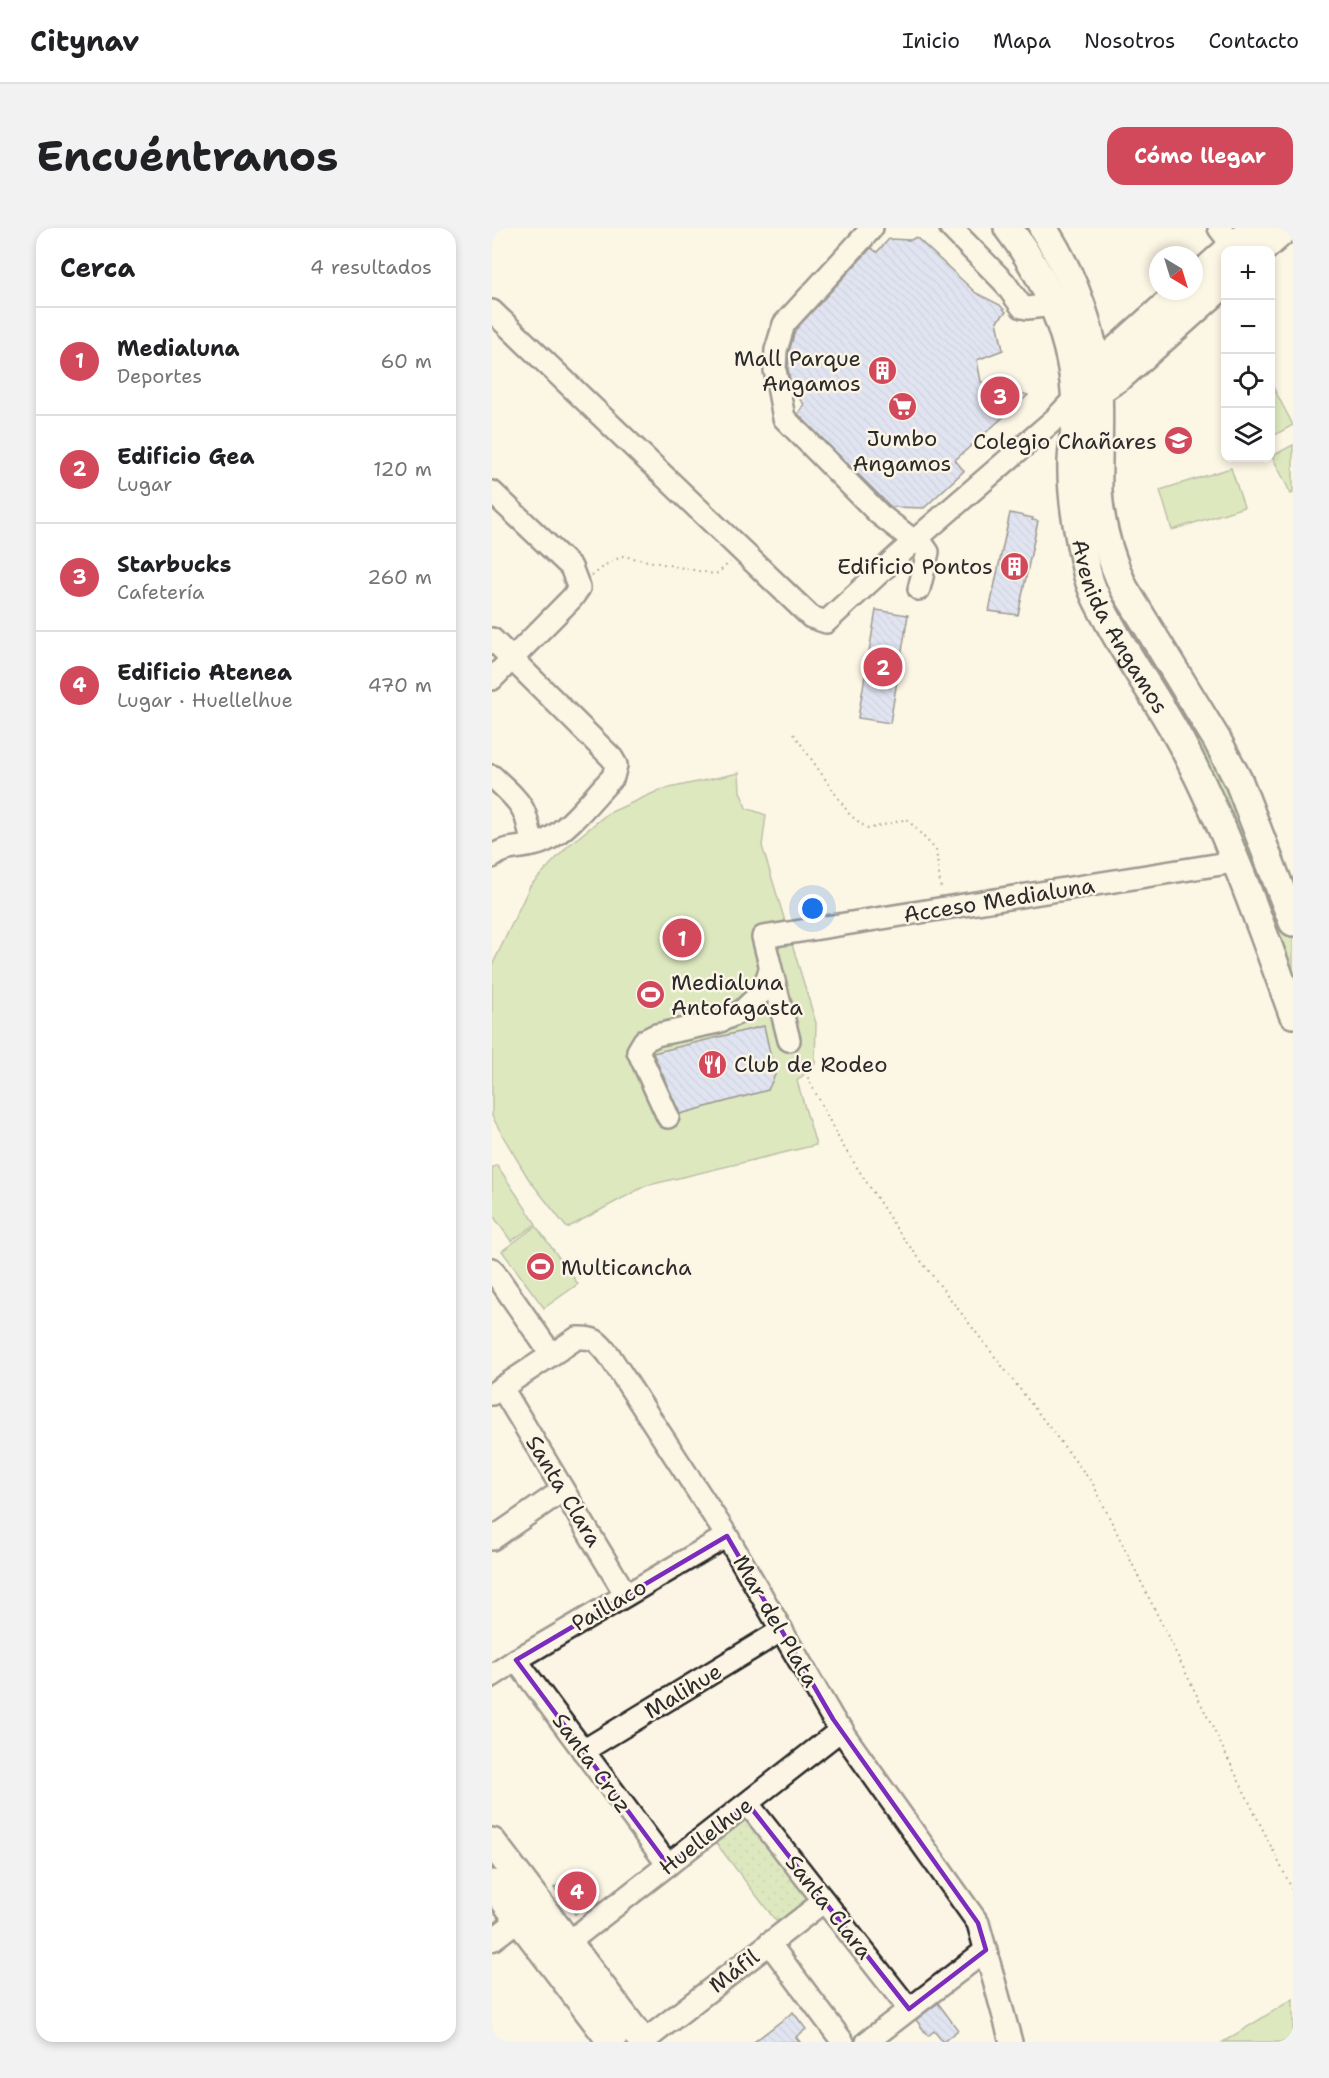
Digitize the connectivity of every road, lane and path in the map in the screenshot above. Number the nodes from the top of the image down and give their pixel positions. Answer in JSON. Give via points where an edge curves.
{"nodes":[{"id":1,"x":872,"y":228,"type":"edge"},
{"id":2,"x":951,"y":228,"type":"edge"},
{"id":3,"x":1008,"y":228,"type":"edge"},
{"id":4,"x":1253,"y":228,"type":"edge"},
{"id":5,"x":1286,"y":228,"type":"edge"},
{"id":6,"x":1048,"y":234,"type":"edge"},
{"id":7,"x":1228,"y":246,"type":"edge"},
{"id":8,"x":1266,"y":246,"type":"edge"},
{"id":9,"x":1221,"y":253,"type":"edge"},
{"id":10,"x":1203,"y":272,"type":"edge"},
{"id":11,"x":1221,"y":286,"type":"edge"},
{"id":12,"x":1173,"y":300,"type":"edge"},
{"id":13,"x":1054,"y":304,"type":"junction"},
{"id":14,"x":492,"y":311,"type":"edge"},
{"id":15,"x":1080,"y":397,"type":"junction"},
{"id":16,"x":492,"y":492,"type":"edge"},
{"id":17,"x":916,"y":539,"type":"junction"},
{"id":18,"x":742,"y":550,"type":"junction"},
{"id":19,"x":579,"y":588,"type":"junction"},
{"id":20,"x":919,"y":589,"type":"dead end"},
{"id":21,"x":492,"y":639,"type":"edge"},
{"id":22,"x":512,"y":658,"type":"junction"},
{"id":23,"x":492,"y":679,"type":"edge"},
{"id":24,"x":794,"y":734,"type":"dead end"},
{"id":25,"x":492,"y":776,"type":"edge"},
{"id":26,"x":532,"y":845,"type":"junction"},
{"id":27,"x":492,"y":857,"type":"edge"},
{"id":28,"x":1234,"y":862,"type":"junction"},
{"id":29,"x":944,"y":908,"type":"junction"},
{"id":30,"x":1293,"y":922,"type":"edge"},
{"id":31,"x":770,"y":970,"type":"junction"},
{"id":32,"x":1293,"y":1014,"type":"edge"},
{"id":33,"x":789,"y":1040,"type":"joint"},
{"id":34,"x":668,"y":1117,"type":"dead end"},
{"id":35,"x":492,"y":1269,"type":"edge"},
{"id":36,"x":551,"y":1354,"type":"junction"},
{"id":37,"x":497,"y":1391,"type":"edge"},
{"id":38,"x":563,"y":1490,"type":"junction"},
{"id":39,"x":727,"y":1536,"type":"junction"},
{"id":40,"x":492,"y":1539,"type":"edge"},
{"id":41,"x":626,"y":1595,"type":"junction"},
{"id":42,"x":782,"y":1630,"type":"junction"},
{"id":43,"x":516,"y":1660,"type":"junction"},
{"id":44,"x":492,"y":1676,"type":"edge"},
{"id":45,"x":842,"y":1729,"type":"junction"},
{"id":46,"x":583,"y":1751,"type":"junction"},
{"id":47,"x":748,"y":1804,"type":"junction"},
{"id":48,"x":492,"y":1842,"type":"edge"},
{"id":49,"x":668,"y":1865,"type":"junction"},
{"id":50,"x":492,"y":1884,"type":"edge"},
{"id":51,"x":1293,"y":1891,"type":"edge"},
{"id":52,"x":824,"y":1901,"type":"junction"},
{"id":53,"x":529,"y":1912,"type":"junction"},
{"id":54,"x":492,"y":1940,"type":"edge"},
{"id":55,"x":569,"y":1942,"type":"junction"},
{"id":56,"x":769,"y":1943,"type":"junction"},
{"id":57,"x":986,"y":1950,"type":"junction"},
{"id":58,"x":909,"y":2009,"type":"junction"},
{"id":59,"x":838,"y":2040,"type":"edge"},
{"id":60,"x":612,"y":2042,"type":"edge"},
{"id":61,"x":643,"y":2042,"type":"edge"},
{"id":62,"x":867,"y":2042,"type":"edge"},
{"id":63,"x":1011,"y":2042,"type":"edge"}],
"edges":[{"from":1,"to":17,"type":"street","via":[[784,324],[776,350],[777,391],[784,418],[879,514]]},
{"from":2,"to":13,"type":"street","via":[[1004,282],[1022,307]]},
{"from":3,"to":13,"type":"main road","name":"Avenida Angamos"},
{"from":4,"to":7,"type":"main road"},
{"from":5,"to":8,"type":"main road"},
{"from":6,"to":15,"type":"main road","name":"Avenida Angamos","via":[[1074,285],[1093,347]]},
{"from":9,"to":10,"type":"main road"},
{"from":11,"to":15,"type":"main road","via":[[1122,375]]},
{"from":12,"to":15,"type":"main road"},
{"from":13,"to":15,"type":"main road","name":"Avenida Angamos"},
{"from":14,"to":18,"type":"street"},
{"from":15,"to":17,"type":"street"},
{"from":15,"to":28,"type":"main road","name":"Avenida Angamos","via":[[1072,460],[1074,506],[1086,572],[1120,643],[1188,755]]},
{"from":15,"to":30,"type":"main road","name":"Avenida Angamos","via":[[1114,567],[1239,782]]},
{"from":16,"to":19,"type":"street","via":[[571,567]]},
{"from":17,"to":18,"type":"street","via":[[826,622],[811,616]]},
{"from":17,"to":20,"type":"street","via":[[928,552]]},
{"from":18,"to":19,"type":"path","via":[[714,574],[623,556]]},
{"from":19,"to":22,"type":"street"},
{"from":21,"to":22,"type":"street"},
{"from":22,"to":23,"type":"street"},
{"from":22,"to":26,"type":"street","via":[[616,765],[613,777],[560,832]]},
{"from":24,"to":29,"type":"path","via":[[850,815],[868,829],[907,819],[936,850]]},
{"from":25,"to":26,"type":"street","via":[[522,805],[529,820]]},
{"from":26,"to":27,"type":"street","via":[[500,851]]},
{"from":28,"to":29,"type":"street","name":"Acceso Medialuna"},
{"from":28,"to":32,"type":"main road","name":"Avenida Angamos"},
{"from":29,"to":31,"type":"street","name":"Acceso Medialuna","via":[[763,937]]},
{"from":31,"to":33,"type":"street"},
{"from":31,"to":34,"type":"street","via":[[762,992],[742,1011],[718,1022],[644,1041],[638,1051]]},
{"from":33,"to":51,"type":"path","via":[[840,1141],[898,1231],[1093,1484]]},
{"from":35,"to":36,"type":"street"},
{"from":36,"to":37,"type":"street"},
{"from":36,"to":39,"type":"street","name":"Mar del Plata","via":[[577,1338],[596,1340]]},
{"from":37,"to":38,"type":"street","name":"Santa Clara"},
{"from":38,"to":40,"type":"street"},
{"from":38,"to":41,"type":"street","name":"Santa Clara"},
{"from":39,"to":41,"type":"street","name":"Paillaco"},
{"from":39,"to":42,"type":"street","name":"Mar del Plata"},
{"from":41,"to":43,"type":"street","name":"Paillaco"},
{"from":42,"to":45,"type":"street","name":"Mar del Plata"},
{"from":42,"to":46,"type":"street","name":"Malihue"},
{"from":43,"to":44,"type":"street","name":"Paillaco"},
{"from":43,"to":46,"type":"street","name":"Santa Cruz"},
{"from":45,"to":47,"type":"street","name":"Huellelhue"},
{"from":45,"to":57,"type":"street","name":"Mar del Plata","via":[[966,1903],[978,1923]]},
{"from":46,"to":49,"type":"street","name":"Santa Cruz"},
{"from":47,"to":49,"type":"street","name":"Huellelhue"},
{"from":47,"to":52,"type":"street","name":"Santa Clara"},
{"from":48,"to":53,"type":"main road"},
{"from":49,"to":55,"type":"street","name":"Huellelhue"},
{"from":50,"to":53,"type":"main road"},
{"from":52,"to":56,"type":"street","name":"Máfil"},
{"from":52,"to":58,"type":"street","name":"Santa Clara"},
{"from":53,"to":54,"type":"street"},
{"from":53,"to":55,"type":"main road"},
{"from":53,"to":60,"type":"main road"},
{"from":55,"to":61,"type":"main road"},
{"from":56,"to":59,"type":"street"},
{"from":56,"to":61,"type":"street","name":"Máfil"},
{"from":57,"to":58,"type":"street"},
{"from":57,"to":63,"type":"street","name":"Mar del Plata"},
{"from":58,"to":62,"type":"street"}]}
